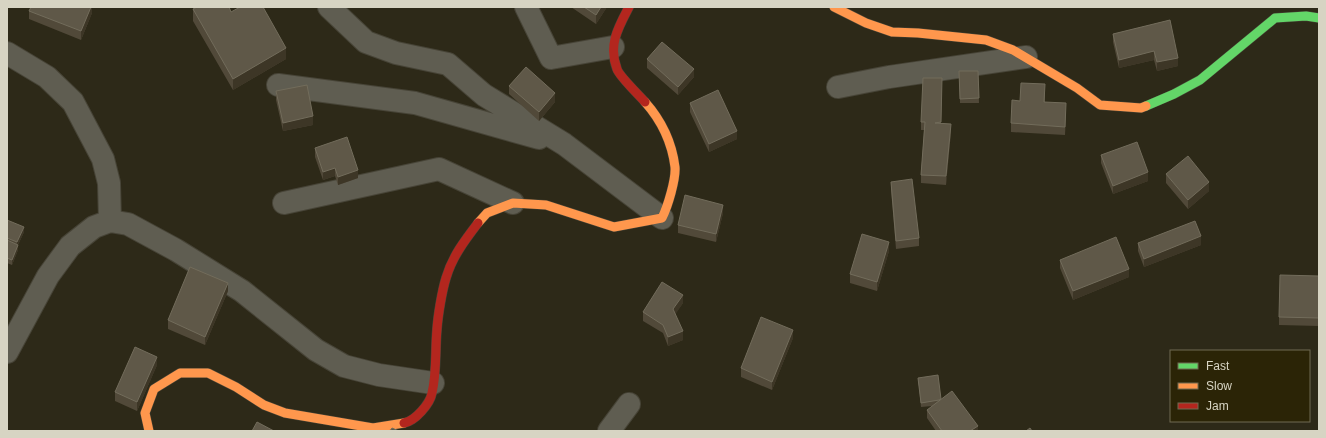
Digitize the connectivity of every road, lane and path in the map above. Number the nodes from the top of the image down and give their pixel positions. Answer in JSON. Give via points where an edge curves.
{"nodes":[{"id":1,"x":329,"y":7,"type":"edge"},
{"id":2,"x":526,"y":7,"type":"edge"},
{"id":3,"x":629,"y":7,"type":"edge"},
{"id":4,"x":834,"y":7,"type":"edge"},
{"id":5,"x":1319,"y":18,"type":"edge"},
{"id":6,"x":613,"y":47,"type":"junction"},
{"id":7,"x":7,"y":53,"type":"edge"},
{"id":8,"x":1026,"y":57,"type":"junction"},
{"id":9,"x":278,"y":85,"type":"dead end"},
{"id":10,"x":838,"y":87,"type":"dead end"},
{"id":11,"x":564,"y":144,"type":"junction"},
{"id":12,"x":284,"y":203,"type":"dead end"},
{"id":13,"x":513,"y":203,"type":"junction"},
{"id":14,"x":662,"y":218,"type":"junction"},
{"id":15,"x":110,"y":221,"type":"junction"},
{"id":16,"x":7,"y":352,"type":"edge"},
{"id":17,"x":433,"y":383,"type":"junction"},
{"id":18,"x":629,"y":404,"type":"dead end"},
{"id":19,"x":305,"y":416,"type":"junction"},
{"id":20,"x":149,"y":431,"type":"edge"},
{"id":21,"x":324,"y":431,"type":"edge"},
{"id":22,"x":610,"y":431,"type":"edge"}],
"edges":[{"from":1,"to":11,"type":"street","via":[[366,42],[396,53],[448,64],[484,95]]},
{"from":2,"to":6,"type":"street","via":[[551,58]]},
{"from":3,"to":6,"type":"street","via":[[617,29]]},
{"from":4,"to":8,"type":"street","via":[[866,23],[892,32],[986,40]]},
{"from":5,"to":8,"type":"street","via":[[1275,18],[1200,80],[1141,108],[1100,106],[1077,88]]},
{"from":6,"to":14,"type":"street","via":[[617,70],[655,113],[667,136],[675,168],[669,203]]},
{"from":7,"to":15,"type":"street","via":[[47,77],[73,102],[103,159],[109,183]]},
{"from":8,"to":10,"type":"street"},
{"from":9,"to":11,"type":"street","via":[[415,103]]},
{"from":11,"to":14,"type":"street"},
{"from":12,"to":13,"type":"street","via":[[439,169]]},
{"from":13,"to":14,"type":"street","via":[[546,205],[614,228]]},
{"from":13,"to":17,"type":"street","via":[[488,213],[466,238],[455,256],[446,278],[437,328]]},
{"from":15,"to":16,"type":"street","via":[[94,227],[70,246],[48,276]]},
{"from":15,"to":17,"type":"street","via":[[128,224],[176,250],[242,291],[311,346],[344,366],[379,375]]},
{"from":17,"to":19,"type":"street","via":[[432,394],[424,409],[408,422],[373,428]]},
{"from":18,"to":22,"type":"street"},
{"from":19,"to":20,"type":"street","via":[[285,413],[264,405],[208,373],[180,373],[154,389],[146,413]]},
{"from":19,"to":21,"type":"street"}]}
